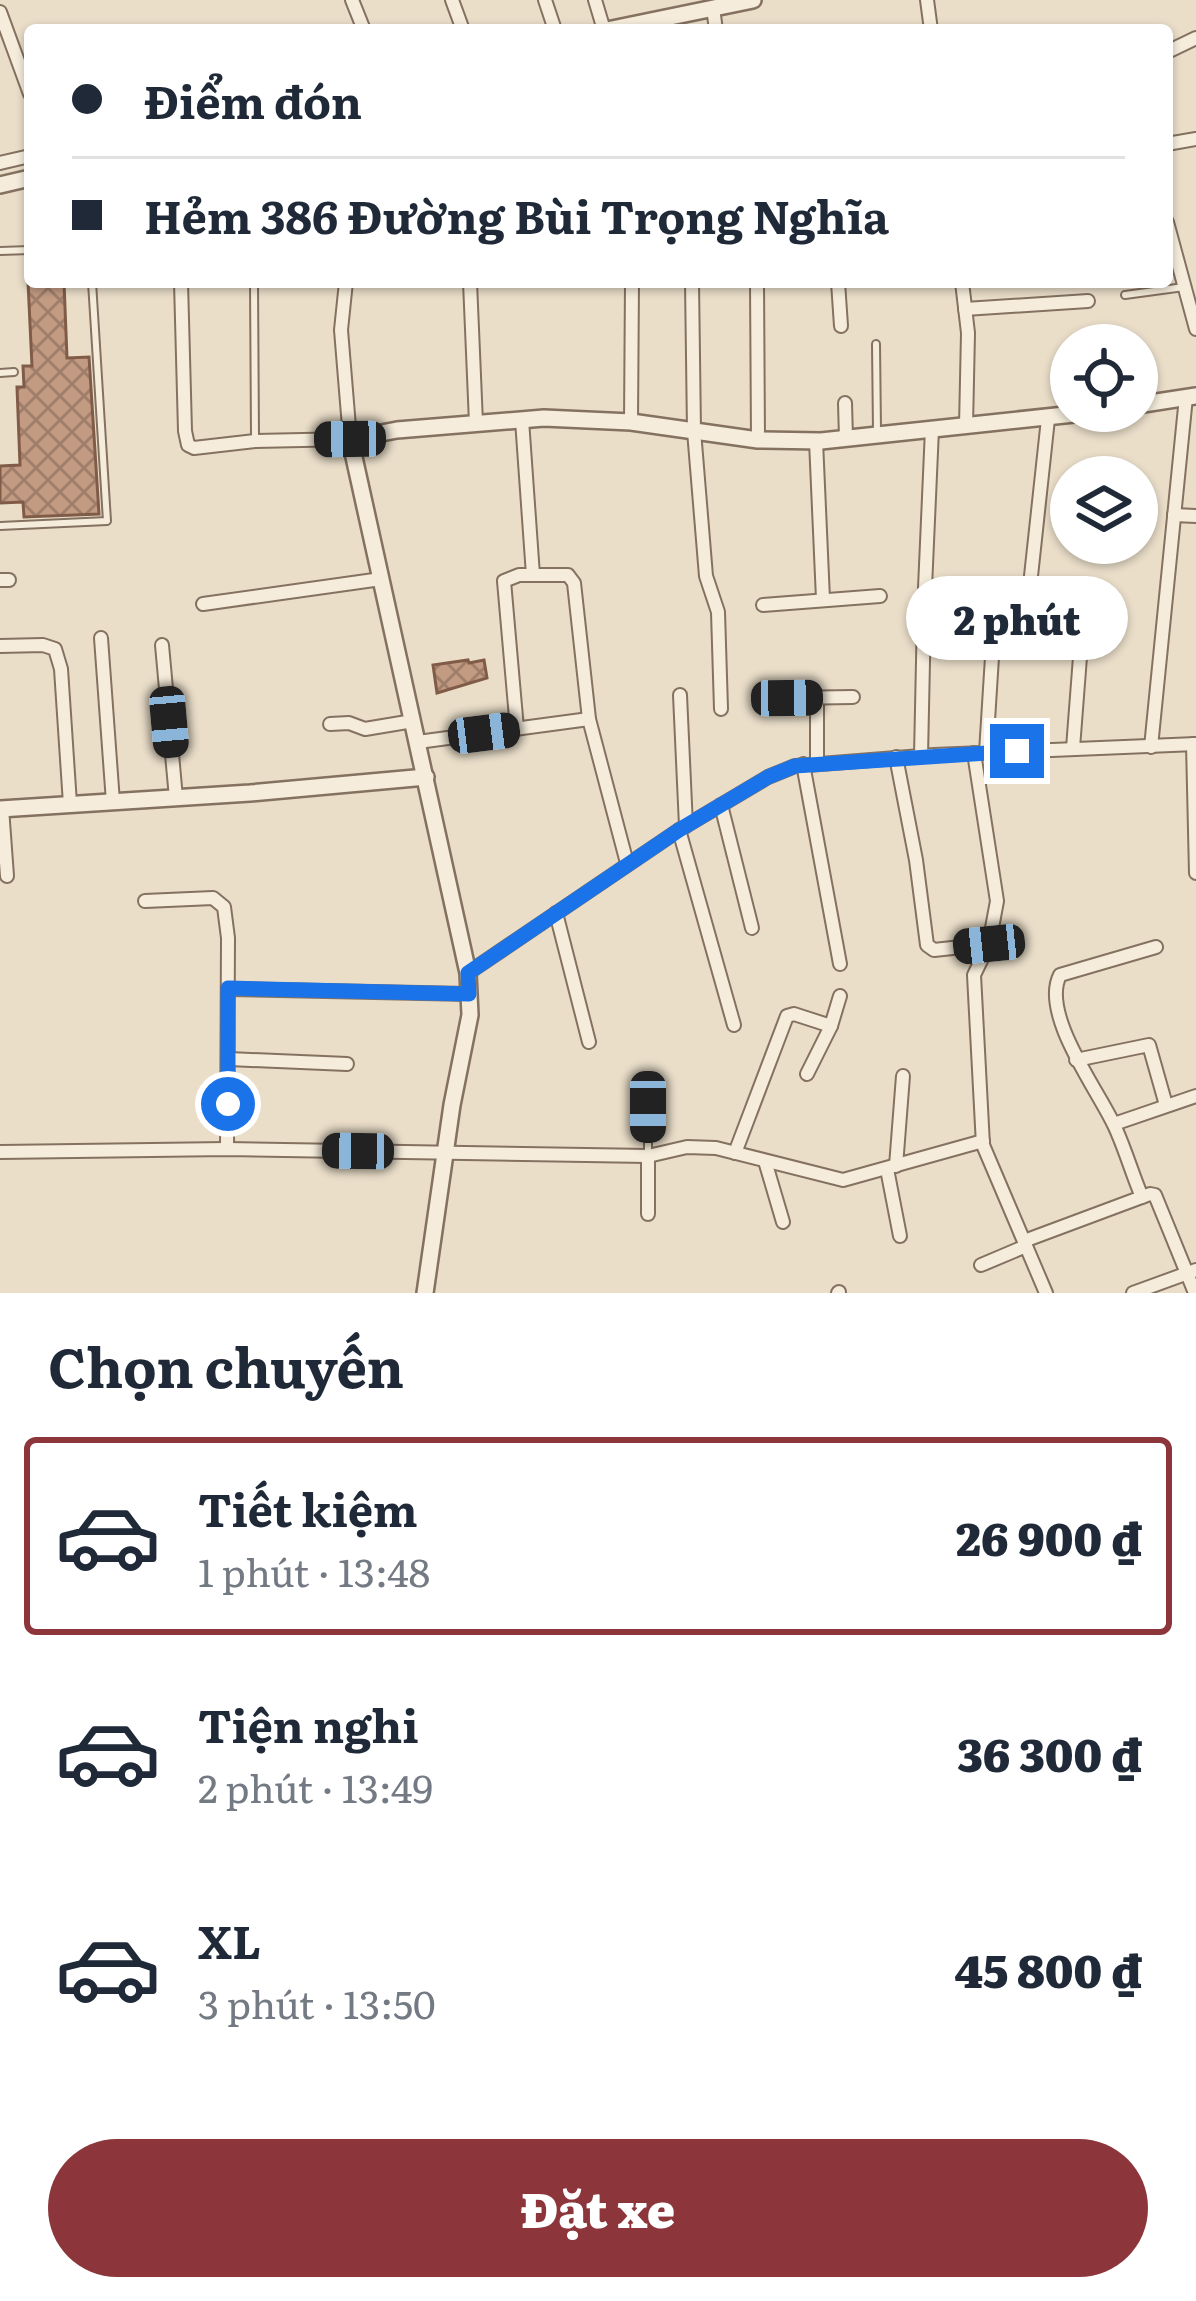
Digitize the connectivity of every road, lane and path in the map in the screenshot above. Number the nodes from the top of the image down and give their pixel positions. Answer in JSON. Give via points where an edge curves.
{"nodes":[{"id":1,"x":753,"y":0,"type":"edge"},
{"id":2,"x":685,"y":6,"type":"edge"},
{"id":3,"x":712,"y":8,"type":"junction"},
{"id":4,"x":0,"y":12,"type":"edge"},
{"id":5,"x":629,"y":24,"type":"edge"},
{"id":6,"x":715,"y":24,"type":"edge"},
{"id":7,"x":24,"y":78,"type":"edge"},
{"id":8,"x":1173,"y":245,"type":"edge"},
{"id":9,"x":1184,"y":287,"type":"junction"},
{"id":10,"x":92,"y":288,"type":"edge"},
{"id":11,"x":182,"y":288,"type":"edge"},
{"id":12,"x":254,"y":288,"type":"edge"},
{"id":13,"x":345,"y":288,"type":"edge"},
{"id":14,"x":470,"y":288,"type":"edge"},
{"id":15,"x":632,"y":288,"type":"edge"},
{"id":16,"x":692,"y":288,"type":"edge"},
{"id":17,"x":757,"y":288,"type":"edge"},
{"id":18,"x":838,"y":288,"type":"edge"},
{"id":19,"x":963,"y":288,"type":"edge"},
{"id":20,"x":1125,"y":295,"type":"dead end"},
{"id":21,"x":1088,"y":301,"type":"dead end"},
{"id":22,"x":965,"y":309,"type":"junction"},
{"id":23,"x":841,"y":326,"type":"dead end"},
{"id":24,"x":1196,"y":329,"type":"edge"},
{"id":25,"x":876,"y":344,"type":"dead end"},
{"id":26,"x":14,"y":372,"type":"dead end"},
{"id":27,"x":0,"y":374,"type":"edge"},
{"id":28,"x":1191,"y":396,"type":"edge"},
{"id":29,"x":1158,"y":402,"type":"edge"},
{"id":30,"x":845,"y":403,"type":"dead end"},
{"id":31,"x":1048,"y":418,"type":"joint"},
{"id":32,"x":522,"y":420,"type":"junction"},
{"id":33,"x":631,"y":422,"type":"junction"},
{"id":34,"x":476,"y":423,"type":"junction"},
{"id":35,"x":966,"y":426,"type":"junction"},
{"id":36,"x":932,"y":429,"type":"junction"},
{"id":37,"x":694,"y":431,"type":"junction"},
{"id":38,"x":877,"y":435,"type":"junction"},
{"id":39,"x":350,"y":439,"type":"junction"},
{"id":40,"x":846,"y":439,"type":"junction"},
{"id":41,"x":758,"y":440,"type":"junction"},
{"id":42,"x":255,"y":441,"type":"junction"},
{"id":43,"x":816,"y":441,"type":"junction"},
{"id":44,"x":1174,"y":515,"type":"junction"},
{"id":45,"x":1196,"y":516,"type":"edge"},
{"id":46,"x":0,"y":526,"type":"edge"},
{"id":47,"x":533,"y":575,"type":"junction"},
{"id":48,"x":1031,"y":576,"type":"dead end"},
{"id":49,"x":382,"y":579,"type":"junction"},
{"id":50,"x":925,"y":588,"type":"dead end"},
{"id":51,"x":880,"y":596,"type":"dead end"},
{"id":52,"x":823,"y":599,"type":"junction"},
{"id":53,"x":203,"y":604,"type":"dead end"},
{"id":54,"x":763,"y":604,"type":"dead end"},
{"id":55,"x":924,"y":614,"type":"dead end"},
{"id":56,"x":100,"y":638,"type":"dead end"},
{"id":57,"x":162,"y":645,"type":"dead end"},
{"id":58,"x":0,"y":646,"type":"edge"},
{"id":59,"x":680,"y":695,"type":"dead end"},
{"id":60,"x":853,"y":697,"type":"dead end"},
{"id":61,"x":787,"y":698,"type":"dead end"},
{"id":62,"x":817,"y":698,"type":"junction"},
{"id":63,"x":721,"y":709,"type":"dead end"},
{"id":64,"x":589,"y":719,"type":"junction"},
{"id":65,"x":413,"y":721,"type":"junction"},
{"id":66,"x":330,"y":724,"type":"dead end"},
{"id":67,"x":517,"y":729,"type":"junction"},
{"id":68,"x":418,"y":742,"type":"junction"},
{"id":69,"x":1195,"y":744,"type":"edge"},
{"id":70,"x":1151,"y":747,"type":"junction"},
{"id":71,"x":1073,"y":748,"type":"junction"},
{"id":72,"x":980,"y":752,"type":"junction"},
{"id":73,"x":921,"y":756,"type":"junction"},
{"id":74,"x":896,"y":757,"type":"junction"},
{"id":75,"x":810,"y":763,"type":"junction"},
{"id":76,"x":425,"y":777,"type":"junction"},
{"id":77,"x":176,"y":798,"type":"junction"},
{"id":78,"x":113,"y":802,"type":"junction"},
{"id":79,"x":70,"y":804,"type":"junction"},
{"id":80,"x":721,"y":805,"type":"junction"},
{"id":81,"x":1,"y":808,"type":"edge"},
{"id":82,"x":682,"y":828,"type":"junction"},
{"id":83,"x":626,"y":863,"type":"junction"},
{"id":84,"x":1196,"y":873,"type":"edge"},
{"id":85,"x":7,"y":876,"type":"dead end"},
{"id":86,"x":145,"y":901,"type":"dead end"},
{"id":87,"x":556,"y":913,"type":"junction"},
{"id":88,"x":752,"y":928,"type":"dead end"},
{"id":89,"x":989,"y":944,"type":"junction"},
{"id":90,"x":1156,"y":946,"type":"dead end"},
{"id":91,"x":840,"y":964,"type":"dead end"},
{"id":92,"x":468,"y":973,"type":"junction"},
{"id":93,"x":228,"y":988,"type":"junction"},
{"id":94,"x":469,"y":994,"type":"junction"},
{"id":95,"x":840,"y":996,"type":"dead end"},
{"id":96,"x":734,"y":1025,"type":"dead end"},
{"id":97,"x":831,"y":1026,"type":"junction"},
{"id":98,"x":589,"y":1042,"type":"dead end"},
{"id":99,"x":229,"y":1059,"type":"junction"},
{"id":100,"x":1076,"y":1060,"type":"junction"},
{"id":101,"x":347,"y":1064,"type":"dead end"},
{"id":102,"x":807,"y":1074,"type":"dead end"},
{"id":103,"x":902,"y":1076,"type":"dead end"},
{"id":104,"x":1196,"y":1096,"type":"edge"},
{"id":105,"x":1166,"y":1105,"type":"junction"},
{"id":106,"x":648,"y":1107,"type":"dead end"},
{"id":107,"x":1114,"y":1124,"type":"junction"},
{"id":108,"x":983,"y":1141,"type":"junction"},
{"id":109,"x":226,"y":1149,"type":"junction"},
{"id":110,"x":0,"y":1152,"type":"edge"},
{"id":111,"x":446,"y":1152,"type":"junction"},
{"id":112,"x":735,"y":1153,"type":"junction"},
{"id":113,"x":648,"y":1156,"type":"junction"},
{"id":114,"x":765,"y":1161,"type":"junction"},
{"id":115,"x":891,"y":1168,"type":"junction"},
{"id":116,"x":1142,"y":1197,"type":"junction"},
{"id":117,"x":648,"y":1214,"type":"dead end"},
{"id":118,"x":784,"y":1222,"type":"dead end"},
{"id":119,"x":900,"y":1236,"type":"dead end"},
{"id":120,"x":1025,"y":1244,"type":"junction"},
{"id":121,"x":981,"y":1265,"type":"dead end"},
{"id":122,"x":1192,"y":1272,"type":"edge"},
{"id":123,"x":425,"y":1293,"type":"edge"},
{"id":124,"x":1046,"y":1293,"type":"edge"},
{"id":125,"x":1133,"y":1293,"type":"edge"},
{"id":126,"x":1195,"y":1293,"type":"edge"}],
"edges":[{"from":1,"to":3,"type":"street"},
{"from":2,"to":3,"type":"street"},
{"from":2,"to":5,"type":"street"},
{"from":3,"to":6,"type":"street"},
{"from":4,"to":7,"type":"street"},
{"from":8,"to":9,"type":"street"},
{"from":9,"to":20,"type":"lane"},
{"from":9,"to":24,"type":"street"},
{"from":10,"to":46,"type":"lane","via":[[107,521]]},
{"from":11,"to":42,"type":"street","via":[[188,445]]},
{"from":12,"to":42,"type":"lane"},
{"from":13,"to":39,"type":"street"},
{"from":14,"to":34,"type":"street"},
{"from":15,"to":33,"type":"street"},
{"from":16,"to":37,"type":"street"},
{"from":17,"to":41,"type":"street"},
{"from":18,"to":23,"type":"street"},
{"from":19,"to":22,"type":"street"},
{"from":21,"to":22,"type":"street"},
{"from":22,"to":35,"type":"street"},
{"from":25,"to":38,"type":"lane"},
{"from":26,"to":27,"type":"lane"},
{"from":28,"to":29,"type":"street"},
{"from":28,"to":44,"type":"street"},
{"from":30,"to":40,"type":"street"},
{"from":31,"to":35,"type":"street"},
{"from":31,"to":48,"type":"street"},
{"from":32,"to":33,"type":"street"},
{"from":32,"to":34,"type":"street"},
{"from":32,"to":47,"type":"street"},
{"from":33,"to":37,"type":"street"},
{"from":34,"to":39,"type":"street"},
{"from":35,"to":36,"type":"street"},
{"from":36,"to":38,"type":"street"},
{"from":36,"to":50,"type":"street"},
{"from":37,"to":41,"type":"street"},
{"from":37,"to":63,"type":"street","via":[[706,576],[718,612]]},
{"from":38,"to":40,"type":"street"},
{"from":39,"to":42,"type":"street"},
{"from":39,"to":49,"type":"street"},
{"from":40,"to":43,"type":"street"},
{"from":41,"to":43,"type":"street"},
{"from":43,"to":52,"type":"street"},
{"from":44,"to":45,"type":"street"},
{"from":44,"to":70,"type":"street"},
{"from":47,"to":64,"type":"street","via":[[572,578]]},
{"from":47,"to":67,"type":"street","via":[[509,577],[502,588]]},
{"from":49,"to":53,"type":"street"},
{"from":49,"to":65,"type":"street"},
{"from":51,"to":52,"type":"street"},
{"from":52,"to":54,"type":"street"},
{"from":55,"to":73,"type":"street"},
{"from":56,"to":78,"type":"street"},
{"from":57,"to":77,"type":"street"},
{"from":58,"to":79,"type":"street","via":[[55,649]]},
{"from":59,"to":82,"type":"street"},
{"from":60,"to":62,"type":"street"},
{"from":61,"to":62,"type":"street"},
{"from":62,"to":75,"type":"street"},
{"from":64,"to":67,"type":"street"},
{"from":64,"to":83,"type":"street"},
{"from":65,"to":66,"type":"street","via":[[365,729]]},
{"from":65,"to":68,"type":"street"},
{"from":67,"to":68,"type":"street"},
{"from":68,"to":76,"type":"street"},
{"from":69,"to":70,"type":"street"},
{"from":69,"to":84,"type":"street"},
{"from":70,"to":71,"type":"street"},
{"from":71,"to":72,"type":"street"},
{"from":71,"to":72,"type":"street","via":[[1080,596],[1028,586],[996,594]]},
{"from":72,"to":73,"type":"street"},
{"from":72,"to":89,"type":"street","via":[[997,901]]},
{"from":73,"to":74,"type":"street"},
{"from":74,"to":75,"type":"street"},
{"from":74,"to":89,"type":"street","via":[[925,938],[934,950]]},
{"from":75,"to":80,"type":"street"},
{"from":75,"to":91,"type":"street"},
{"from":76,"to":77,"type":"street"},
{"from":76,"to":92,"type":"street"},
{"from":77,"to":78,"type":"street"},
{"from":78,"to":79,"type":"street"},
{"from":79,"to":81,"type":"street"},
{"from":80,"to":82,"type":"street"},
{"from":80,"to":88,"type":"street"},
{"from":81,"to":85,"type":"street"},
{"from":82,"to":83,"type":"street"},
{"from":82,"to":96,"type":"street"},
{"from":83,"to":87,"type":"street"},
{"from":86,"to":93,"type":"street","via":[[219,900]]},
{"from":87,"to":92,"type":"street"},
{"from":87,"to":98,"type":"street"},
{"from":89,"to":108,"type":"street","via":[[974,975]]},
{"from":90,"to":100,"type":"street","via":[[1056,980]]},
{"from":92,"to":94,"type":"street"},
{"from":93,"to":94,"type":"street"},
{"from":93,"to":99,"type":"street"},
{"from":94,"to":111,"type":"street"},
{"from":95,"to":97,"type":"street"},
{"from":97,"to":102,"type":"street"},
{"from":97,"to":112,"type":"street","via":[[787,1016]]},
{"from":99,"to":101,"type":"street"},
{"from":99,"to":109,"type":"street"},
{"from":100,"to":105,"type":"street","via":[[1149,1045]]},
{"from":100,"to":107,"type":"street"},
{"from":103,"to":115,"type":"street"},
{"from":104,"to":105,"type":"street"},
{"from":105,"to":107,"type":"street"},
{"from":106,"to":113,"type":"lane"},
{"from":107,"to":116,"type":"street"},
{"from":108,"to":115,"type":"street"},
{"from":108,"to":120,"type":"street"},
{"from":109,"to":110,"type":"street"},
{"from":109,"to":111,"type":"street"},
{"from":111,"to":113,"type":"street"},
{"from":111,"to":123,"type":"street"},
{"from":112,"to":113,"type":"street","via":[[687,1147]]},
{"from":112,"to":114,"type":"street"},
{"from":113,"to":117,"type":"street"},
{"from":114,"to":115,"type":"street","via":[[843,1180]]},
{"from":114,"to":118,"type":"street"},
{"from":115,"to":119,"type":"street"},
{"from":116,"to":120,"type":"street"},
{"from":116,"to":122,"type":"street","via":[[1155,1195]]},
{"from":120,"to":121,"type":"street"},
{"from":120,"to":124,"type":"street"},
{"from":122,"to":125,"type":"street"},
{"from":122,"to":126,"type":"street"}]}
